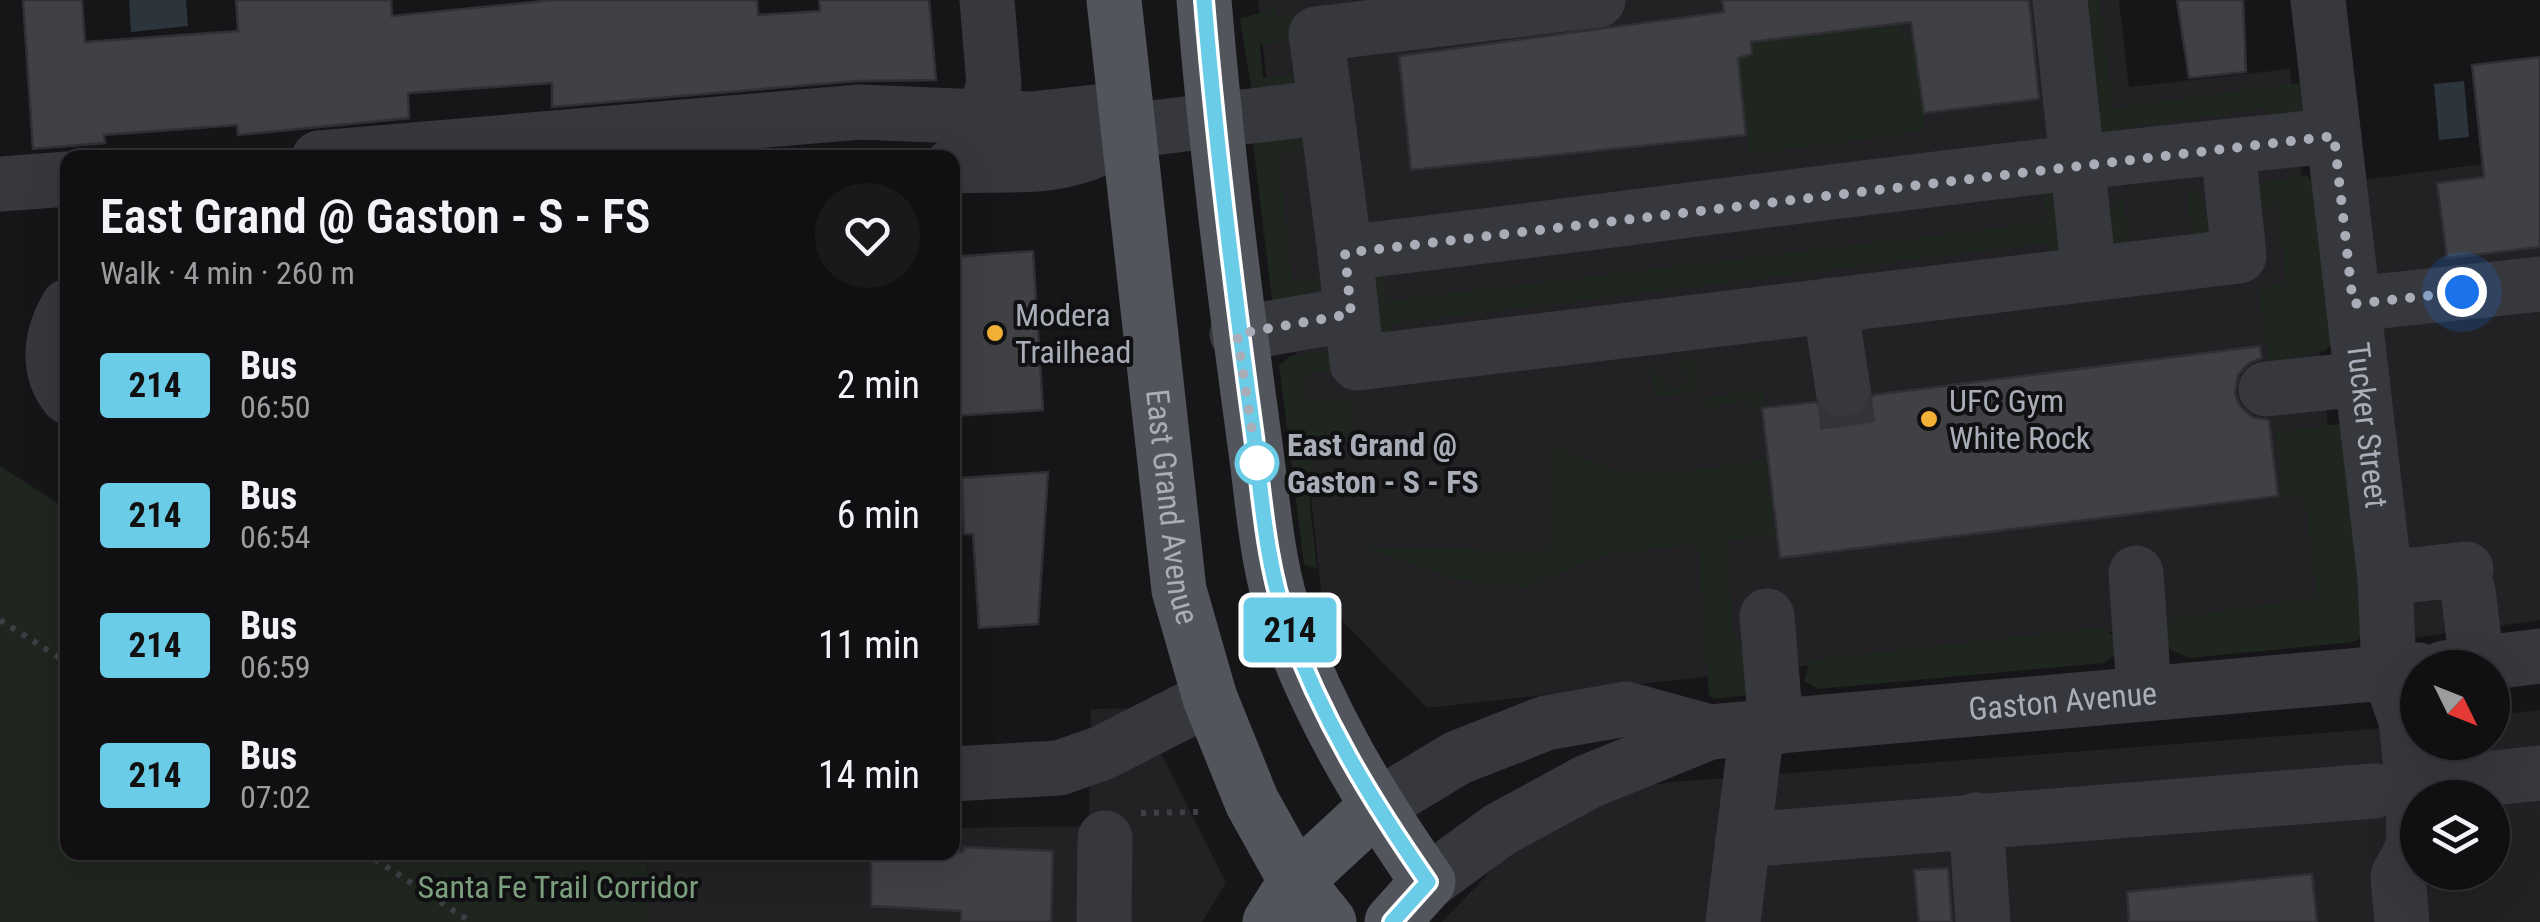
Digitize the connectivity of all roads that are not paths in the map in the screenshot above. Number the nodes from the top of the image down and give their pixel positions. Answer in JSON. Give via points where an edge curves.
{"nodes":[{"id":1,"x":987,"y":0,"type":"edge"},
{"id":2,"x":1114,"y":0,"type":"edge"},
{"id":3,"x":1204,"y":0,"type":"edge"},
{"id":4,"x":1598,"y":0,"type":"edge"},
{"id":5,"x":2060,"y":0,"type":"edge"},
{"id":6,"x":2318,"y":0,"type":"edge"},
{"id":7,"x":1326,"y":106,"type":"junction"},
{"id":8,"x":1214,"y":121,"type":"junction"},
{"id":9,"x":1126,"y":131,"type":"junction"},
{"id":10,"x":2334,"y":136,"type":"junction"},
{"id":11,"x":974,"y":148,"type":"edge"},
{"id":12,"x":2228,"y":148,"type":"junction"},
{"id":13,"x":413,"y":150,"type":"edge"},
{"id":14,"x":2078,"y":165,"type":"junction"},
{"id":15,"x":60,"y":180,"type":"edge"},
{"id":16,"x":0,"y":184,"type":"edge"},
{"id":17,"x":1345,"y":253,"type":"junction"},
{"id":18,"x":2089,"y":274,"type":"junction"},
{"id":19,"x":2540,"y":284,"type":"edge"},
{"id":20,"x":2353,"y":304,"type":"junction"},
{"id":21,"x":1830,"y":305,"type":"junction"},
{"id":22,"x":1351,"y":314,"type":"junction"},
{"id":23,"x":60,"y":320,"type":"edge"},
{"id":24,"x":1237,"y":334,"type":"junction"},
{"id":25,"x":2362,"y":378,"type":"junction"},
{"id":26,"x":60,"y":379,"type":"edge"},
{"id":27,"x":2266,"y":388,"type":"dead end"},
{"id":28,"x":1843,"y":390,"type":"tunnel mouth"},
{"id":29,"x":2136,"y":572,"type":"dead end"},
{"id":30,"x":2385,"y":578,"type":"junction"},
{"id":31,"x":1767,"y":616,"type":"dead end"},
{"id":32,"x":2461,"y":650,"type":"edge"},
{"id":33,"x":2400,"y":656,"type":"edge"},
{"id":34,"x":2540,"y":656,"type":"edge"},
{"id":35,"x":2510,"y":660,"type":"edge"},
{"id":36,"x":2400,"y":672,"type":"edge"},
{"id":37,"x":2400,"y":677,"type":"edge"},
{"id":38,"x":2144,"y":692,"type":"junction"},
{"id":39,"x":1210,"y":698,"type":"junction"},
{"id":40,"x":1748,"y":729,"type":"junction"},
{"id":41,"x":960,"y":774,"type":"edge"},
{"id":42,"x":2540,"y":774,"type":"edge"},
{"id":43,"x":2394,"y":789,"type":"junction"},
{"id":44,"x":1376,"y":807,"type":"junction"},
{"id":45,"x":1976,"y":820,"type":"junction"},
{"id":46,"x":1105,"y":838,"type":"dead end"},
{"id":47,"x":1744,"y":840,"type":"junction"},
{"id":48,"x":1428,"y":882,"type":"junction"},
{"id":49,"x":2400,"y":899,"type":"edge"},
{"id":50,"x":1298,"y":908,"type":"edge"},
{"id":51,"x":1104,"y":922,"type":"edge"},
{"id":52,"x":1392,"y":922,"type":"edge"},
{"id":53,"x":1733,"y":922,"type":"edge"},
{"id":54,"x":1983,"y":922,"type":"edge"}],
"edges":[{"from":1,"to":11,"type":"street","via":[[994,85]]},
{"from":2,"to":9,"type":"main road","name":"East Grand Avenue"},
{"from":3,"to":8,"type":"main road"},
{"from":4,"to":7,"type":"street","via":[[1316,34]]},
{"from":5,"to":14,"type":"street"},
{"from":6,"to":10,"type":"street","name":"Tucker Street"},
{"from":7,"to":8,"type":"street"},
{"from":7,"to":17,"type":"street"},
{"from":8,"to":9,"type":"street"},
{"from":8,"to":24,"type":"main road"},
{"from":9,"to":11,"type":"street","via":[[1102,151],[1075,160]]},
{"from":9,"to":39,"type":"main road","name":"East Grand Avenue","via":[[1172,552]]},
{"from":10,"to":12,"type":"street"},
{"from":10,"to":20,"type":"street","name":"Tucker Street"},
{"from":11,"to":13,"type":"street","via":[[860,112]]},
{"from":12,"to":14,"type":"street"},
{"from":12,"to":18,"type":"street","via":[[2239,256]]},
{"from":14,"to":17,"type":"street"},
{"from":14,"to":18,"type":"street"},
{"from":15,"to":16,"type":"street"},
{"from":17,"to":22,"type":"street"},
{"from":18,"to":21,"type":"street"},
{"from":19,"to":20,"type":"street"},
{"from":20,"to":25,"type":"street","name":"Tucker Street"},
{"from":21,"to":22,"type":"street","via":[[1356,363]]},
{"from":21,"to":28,"type":"street"},
{"from":22,"to":24,"type":"street"},
{"from":23,"to":26,"type":"street","via":[[51,360]]},
{"from":24,"to":44,"type":"main road","via":[[1265,528],[1286,619],[1320,707]]},
{"from":25,"to":27,"type":"street"},
{"from":25,"to":30,"type":"street","name":"Tucker Street"},
{"from":29,"to":38,"type":"street"},
{"from":30,"to":32,"type":"street","via":[[2467,580]]},
{"from":30,"to":33,"type":"street","name":"Tucker Street"},
{"from":31,"to":40,"type":"street"},
{"from":34,"to":35,"type":"street"},
{"from":36,"to":38,"type":"street","name":"Gaston Avenue"},
{"from":37,"to":43,"type":"street","via":[[2369,724]]},
{"from":38,"to":40,"type":"street","name":"Gaston Avenue"},
{"from":39,"to":41,"type":"street","via":[[1059,768]]},
{"from":39,"to":50,"type":"main road","name":"East Grand Avenue"},
{"from":40,"to":44,"type":"street","name":"Gaston Avenue","via":[[1626,709],[1546,724],[1456,758]]},
{"from":40,"to":47,"type":"street"},
{"from":40,"to":48,"type":"street","name":"Gaston Avenue","via":[[1587,782],[1500,830]]},
{"from":42,"to":43,"type":"street"},
{"from":43,"to":45,"type":"street"},
{"from":43,"to":49,"type":"street","via":[[2380,852]]},
{"from":44,"to":48,"type":"main road"},
{"from":44,"to":50,"type":"main road"},
{"from":45,"to":47,"type":"street"},
{"from":45,"to":54,"type":"street"},
{"from":46,"to":51,"type":"street"},
{"from":47,"to":53,"type":"street"},
{"from":48,"to":52,"type":"main road"}]}
